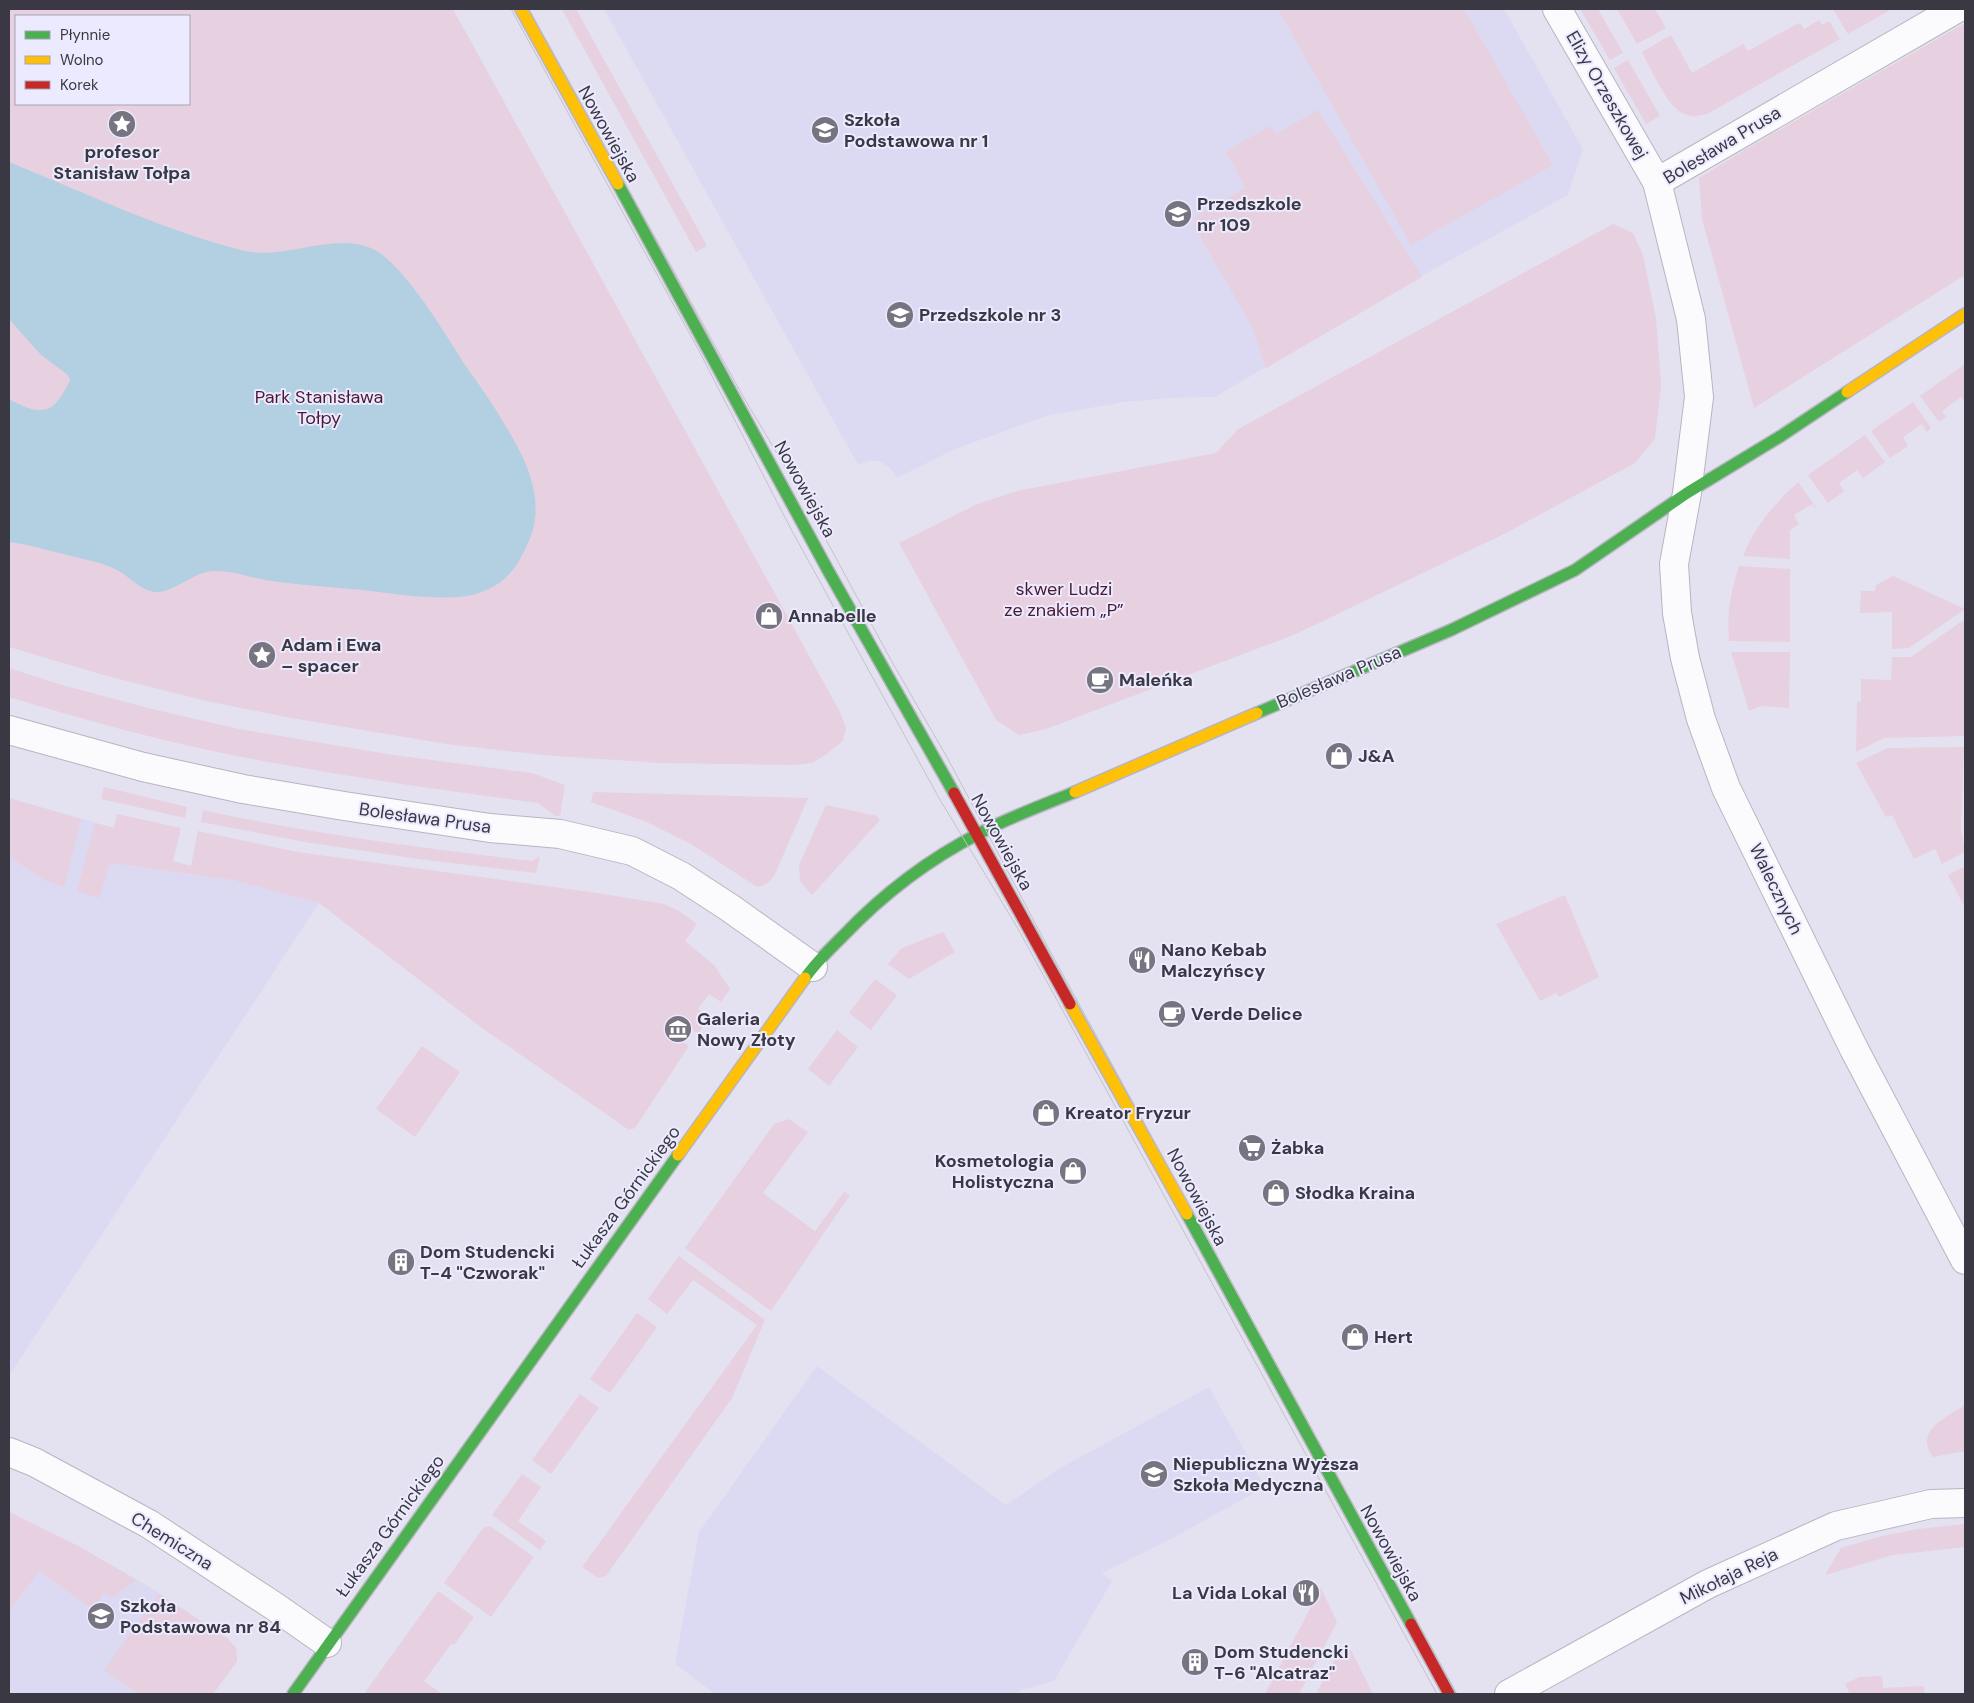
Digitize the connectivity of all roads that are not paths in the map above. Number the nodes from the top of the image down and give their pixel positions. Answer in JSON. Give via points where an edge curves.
{"nodes":[{"id":1,"x":521,"y":9,"type":"edge"},
{"id":2,"x":1556,"y":9,"type":"edge"},
{"id":3,"x":1956,"y":9,"type":"edge"},
{"id":4,"x":1657,"y":182,"type":"junction"},
{"id":5,"x":1965,"y":314,"type":"edge"},
{"id":6,"x":1686,"y":494,"type":"junction"},
{"id":7,"x":9,"y":730,"type":"edge"},
{"id":8,"x":978,"y":835,"type":"junction"},
{"id":9,"x":813,"y":967,"type":"junction"},
{"id":10,"x":1965,"y":1260,"type":"edge"},
{"id":11,"x":9,"y":1452,"type":"edge"},
{"id":12,"x":1965,"y":1503,"type":"edge"},
{"id":13,"x":327,"y":1643,"type":"junction"},
{"id":14,"x":293,"y":1694,"type":"edge"},
{"id":15,"x":1449,"y":1694,"type":"edge"},
{"id":16,"x":1509,"y":1694,"type":"edge"}],
"edges":[{"from":1,"to":8,"type":"street","name":"Nowowiejska","via":[[830,574]]},
{"from":2,"to":4,"type":"street","name":"Elizy Orzeszkowej"},
{"from":3,"to":4,"type":"street","name":"Bolesława Prusa"},
{"from":4,"to":6,"type":"street","name":"Bolesława Prusa","via":[[1694,343],[1699,397]]},
{"from":5,"to":6,"type":"street","name":"Bolesława Prusa","via":[[1782,436]]},
{"from":6,"to":8,"type":"street","name":"Bolesława Prusa","via":[[1575,570],[1451,630]]},
{"from":6,"to":10,"type":"street","name":"Walecznych","via":[[1674,564],[1678,613],[1701,719],[1726,788],[1854,1049]]},
{"from":7,"to":9,"type":"street","name":"Bolesława Prusa","via":[[143,767],[243,789],[480,826],[560,834],[632,851],[681,876]]},
{"from":8,"to":9,"type":"street","name":"Łukasza Górnickiego","via":[[936,858],[882,900]]},
{"from":8,"to":15,"type":"street","name":"Nowowiejska"},
{"from":9,"to":13,"type":"street","name":"Łukasza Górnickiego"},
{"from":11,"to":13,"type":"street","name":"Chemiczna","via":[[34,1462],[149,1524]]},
{"from":12,"to":16,"type":"street","name":"Mikołaja Reja","via":[[1931,1504],[1836,1526],[1708,1584]]},
{"from":13,"to":14,"type":"street","name":"Łukasza Górnickiego"}]}
